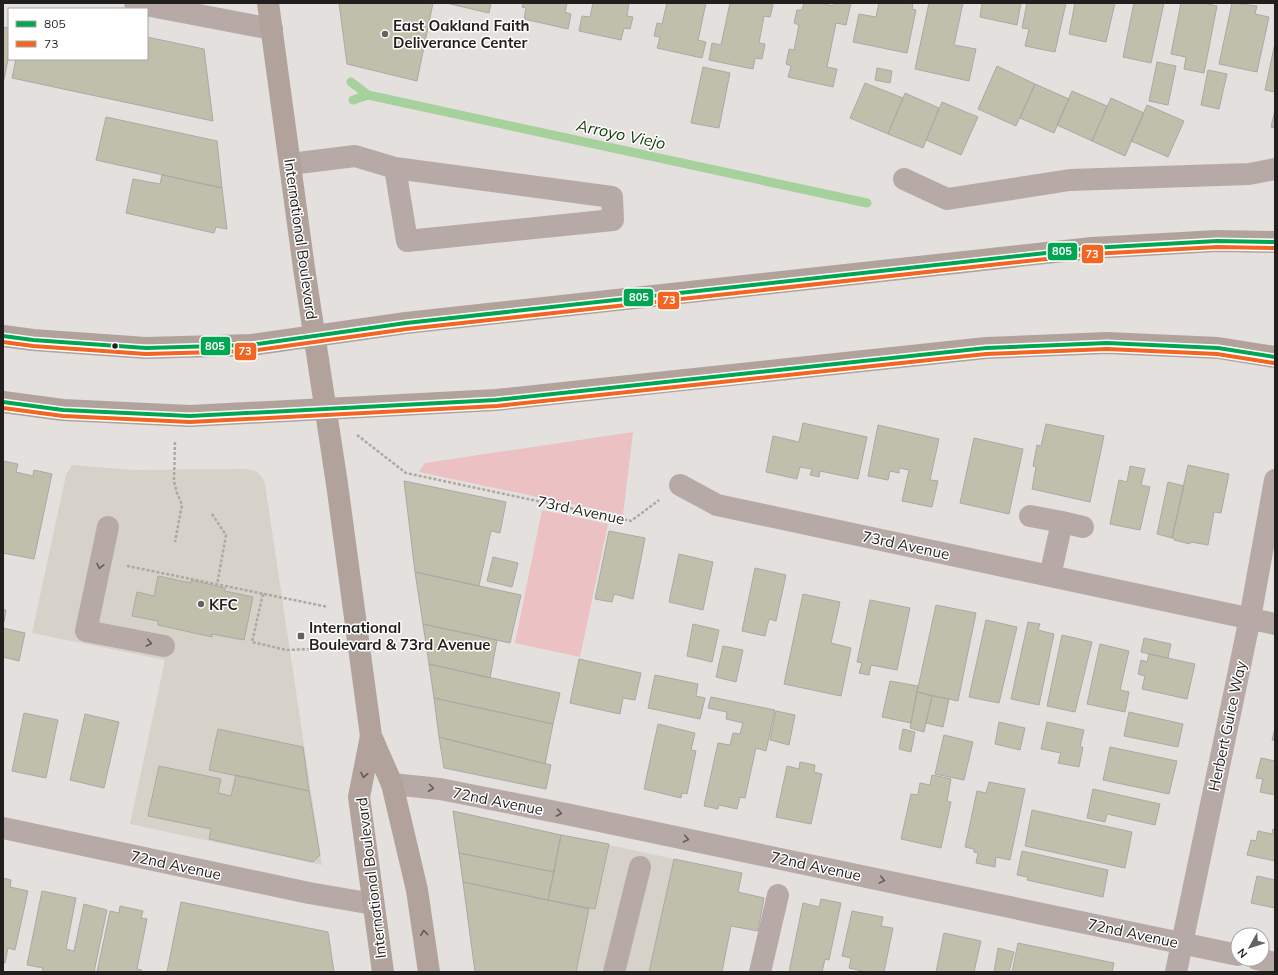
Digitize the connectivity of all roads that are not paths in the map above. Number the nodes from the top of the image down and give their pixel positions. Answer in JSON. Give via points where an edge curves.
{"nodes":[{"id":1,"x":135,"y":3,"type":"edge"},
{"id":2,"x":268,"y":3,"type":"edge"},
{"id":3,"x":272,"y":29,"type":"junction"},
{"id":4,"x":290,"y":164,"type":"junction"},
{"id":5,"x":395,"y":168,"type":"junction"},
{"id":6,"x":1275,"y":169,"type":"edge"},
{"id":7,"x":904,"y":179,"type":"dead end"},
{"id":8,"x":1275,"y":242,"type":"edge"},
{"id":9,"x":3,"y":336,"type":"edge"},
{"id":10,"x":314,"y":336,"type":"junction"},
{"id":11,"x":1275,"y":357,"type":"edge"},
{"id":12,"x":3,"y":402,"type":"edge"},
{"id":13,"x":326,"y":409,"type":"junction"},
{"id":14,"x":1275,"y":480,"type":"edge"},
{"id":15,"x":680,"y":485,"type":"road end"},
{"id":16,"x":1030,"y":516,"type":"dead end"},
{"id":17,"x":1062,"y":522,"type":"junction"},
{"id":18,"x":108,"y":527,"type":"dead end"},
{"id":19,"x":1083,"y":527,"type":"dead end"},
{"id":20,"x":1050,"y":576,"type":"junction"},
{"id":21,"x":1250,"y":618,"type":"junction"},
{"id":22,"x":1275,"y":624,"type":"edge"},
{"id":23,"x":164,"y":646,"type":"dead end"},
{"id":24,"x":371,"y":736,"type":"junction"},
{"id":25,"x":392,"y":784,"type":"junction"},
{"id":26,"x":3,"y":828,"type":"edge"},
{"id":27,"x":640,"y":867,"type":"dead end"},
{"id":28,"x":778,"y":895,"type":"dead end"},
{"id":29,"x":373,"y":904,"type":"junction"},
{"id":30,"x":1183,"y":943,"type":"junction"},
{"id":31,"x":1230,"y":953,"type":"edge"},
{"id":32,"x":382,"y":972,"type":"edge"},
{"id":33,"x":429,"y":972,"type":"edge"},
{"id":34,"x":614,"y":972,"type":"edge"},
{"id":35,"x":760,"y":972,"type":"edge"},
{"id":36,"x":1176,"y":972,"type":"edge"}],
"edges":[{"from":1,"to":3,"type":"street"},
{"from":2,"to":3,"type":"main road","name":"International Boulevard"},
{"from":3,"to":4,"type":"main road","name":"International Boulevard"},
{"from":4,"to":5,"type":"street","via":[[355,156]]},
{"from":4,"to":10,"type":"main road","name":"International Boulevard"},
{"from":5,"to":5,"type":"street","via":[[407,241],[613,220],[612,197]]},
{"from":6,"to":7,"type":"street","via":[[1249,174],[1070,180],[947,199]]},
{"from":8,"to":10,"type":"main road","via":[[1217,241],[1092,248],[406,323]]},
{"from":9,"to":10,"type":"main road","via":[[114,347],[180,348],[251,345]]},
{"from":10,"to":13,"type":"main road","name":"International Boulevard"},
{"from":11,"to":13,"type":"main road","via":[[1218,348],[1107,343],[986,348],[496,400]]},
{"from":12,"to":13,"type":"main road","via":[[63,410],[175,415]]},
{"from":13,"to":24,"type":"main road","name":"International Boulevard"},
{"from":14,"to":21,"type":"street","name":"Herbert Guice Way"},
{"from":15,"to":20,"type":"street","name":"73rd Avenue","via":[[717,505]]},
{"from":16,"to":17,"type":"street"},
{"from":17,"to":19,"type":"street"},
{"from":17,"to":20,"type":"street"},
{"from":18,"to":23,"type":"street","one_way":true,"via":[[86,631]]},
{"from":20,"to":21,"type":"street","name":"73rd Avenue"},
{"from":21,"to":22,"type":"street","name":"73rd Avenue"},
{"from":21,"to":30,"type":"street","name":"Herbert Guice Way"},
{"from":24,"to":25,"type":"main road","name":"International Boulevard"},
{"from":24,"to":29,"type":"main road","name":"International Boulevard","one_way":true,"via":[[359,797]]},
{"from":25,"to":30,"type":"street","name":"72nd Avenue","one_way":true,"via":[[440,790],[558,813]]},
{"from":33,"to":25,"type":"main road","name":"International Boulevard","one_way":true,"via":[[417,890]]},
{"from":26,"to":29,"type":"street","name":"72nd Avenue","via":[[309,893]]},
{"from":27,"to":34,"type":"street"},
{"from":28,"to":35,"type":"street"},
{"from":29,"to":32,"type":"main road","name":"International Boulevard"},
{"from":30,"to":31,"type":"street","name":"72nd Avenue"},
{"from":30,"to":36,"type":"street","name":"Herbert Guice Way"}]}
